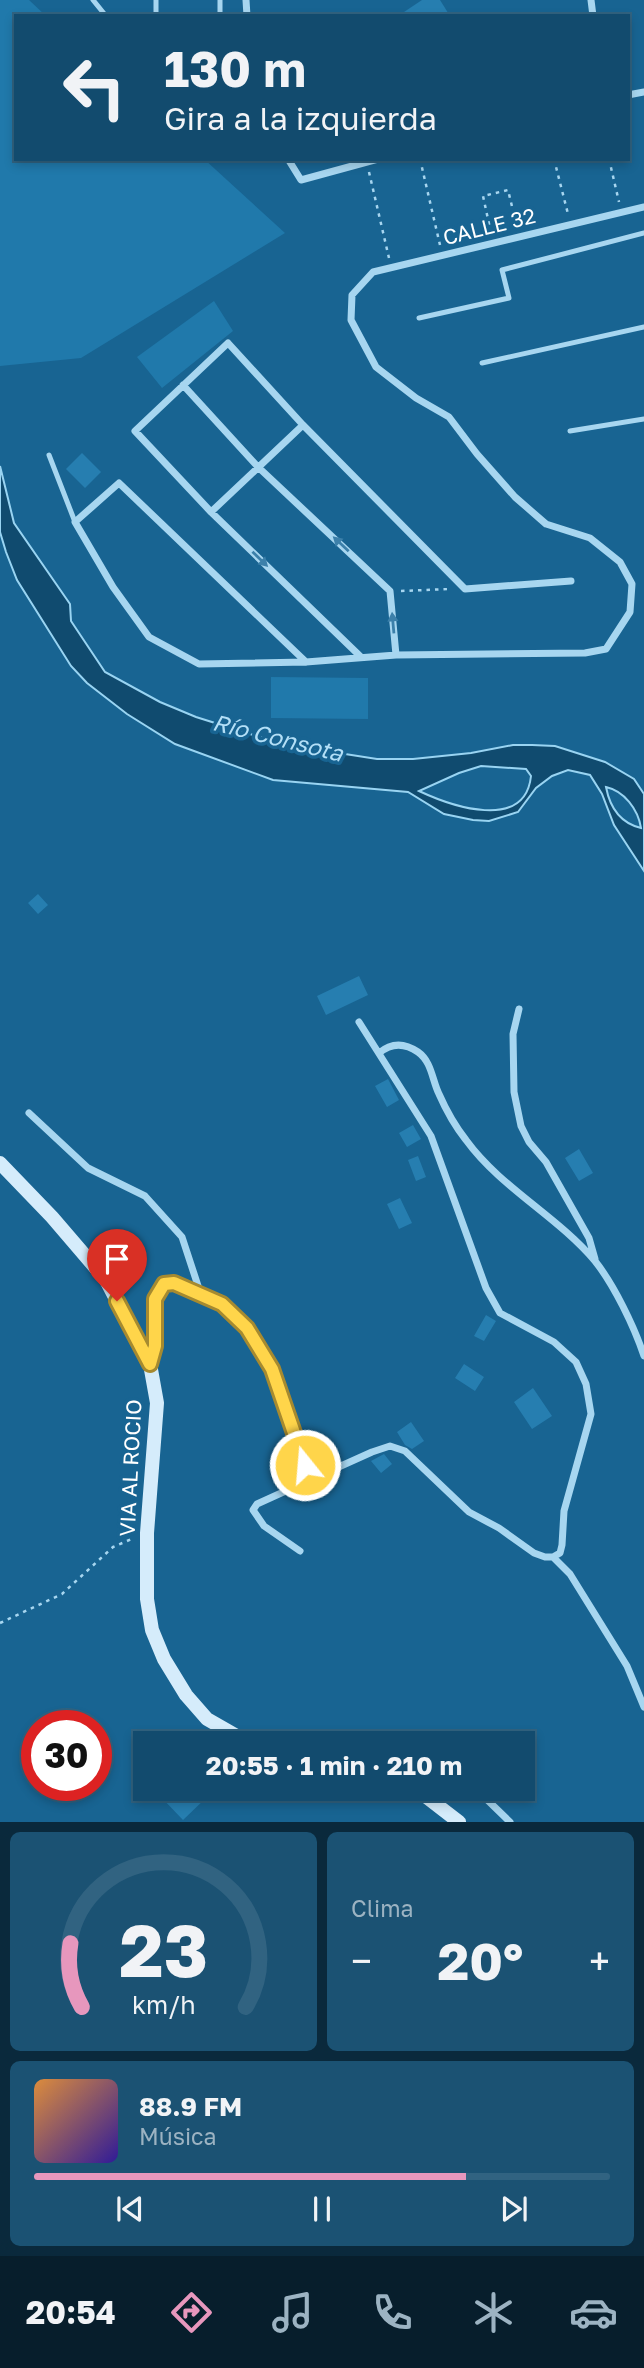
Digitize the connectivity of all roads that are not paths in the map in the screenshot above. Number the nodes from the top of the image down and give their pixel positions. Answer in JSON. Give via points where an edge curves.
{"nodes":[{"id":1,"x":93,"y":0,"type":"edge"},
{"id":2,"x":104,"y":14,"type":"edge"},
{"id":3,"x":289,"y":161,"type":"edge"},
{"id":4,"x":370,"y":161,"type":"edge"},
{"id":5,"x":644,"y":206,"type":"edge"},
{"id":6,"x":644,"y":233,"type":"edge"},
{"id":7,"x":419,"y":318,"type":"dead end"},
{"id":8,"x":644,"y":327,"type":"edge"},
{"id":9,"x":482,"y":362,"type":"dead end"},
{"id":10,"x":183,"y":385,"type":"junction"},
{"id":11,"x":644,"y":419,"type":"edge"},
{"id":12,"x":303,"y":425,"type":"junction"},
{"id":13,"x":570,"y":431,"type":"dead end"},
{"id":14,"x":49,"y":455,"type":"dead end"},
{"id":15,"x":258,"y":467,"type":"junction"},
{"id":16,"x":211,"y":512,"type":"junction"},
{"id":17,"x":75,"y":522,"type":"junction"},
{"id":18,"x":571,"y":581,"type":"dead end"},
{"id":19,"x":396,"y":655,"type":"junction"},
{"id":20,"x":361,"y":657,"type":"junction"},
{"id":21,"x":306,"y":662,"type":"junction"},
{"id":22,"x":519,"y":1010,"type":"dead end"},
{"id":23,"x":359,"y":1022,"type":"dead end"},
{"id":24,"x":379,"y":1053,"type":"junction"},
{"id":25,"x":29,"y":1113,"type":"dead end"},
{"id":26,"x":0,"y":1163,"type":"edge"},
{"id":27,"x":596,"y":1262,"type":"junction"},
{"id":28,"x":201,"y":1295,"type":"junction"},
{"id":29,"x":644,"y":1356,"type":"edge"},
{"id":30,"x":150,"y":1364,"type":"junction"},
{"id":31,"x":312,"y":1479,"type":"junction"},
{"id":32,"x":300,"y":1551,"type":"dead end"},
{"id":33,"x":553,"y":1557,"type":"junction"},
{"id":34,"x":644,"y":1707,"type":"edge"},
{"id":35,"x":228,"y":1731,"type":"edge"},
{"id":36,"x":432,"y":1801,"type":"edge"},
{"id":37,"x":488,"y":1801,"type":"edge"},
{"id":38,"x":459,"y":1822,"type":"edge"},
{"id":39,"x":510,"y":1822,"type":"edge"}],
"edges":[{"from":1,"to":2,"type":"lane"},
{"from":3,"to":4,"type":"street","via":[[301,180]]},
{"from":5,"to":19,"type":"street","name":"CALLE 32","via":[[373,272],[352,295],[351,320],[376,367],[449,417],[525,506],[547,524],[590,538],[620,562],[632,584],[630,612],[606,649]]},
{"from":6,"to":7,"type":"lane","via":[[502,270],[509,298]]},
{"from":8,"to":9,"type":"lane"},
{"from":10,"to":12,"type":"street","via":[[228,343]]},
{"from":10,"to":15,"type":"street"},
{"from":10,"to":16,"type":"street","via":[[135,431]]},
{"from":11,"to":13,"type":"lane"},
{"from":12,"to":15,"type":"street"},
{"from":12,"to":18,"type":"street","via":[[465,589]]},
{"from":14,"to":17,"type":"lane"},
{"from":15,"to":16,"type":"street"},
{"from":19,"to":15,"type":"street","one_way":true,"via":[[390,591]]},
{"from":16,"to":20,"type":"street","one_way":true},
{"from":17,"to":21,"type":"street","via":[[149,638],[199,664]]},
{"from":17,"to":21,"type":"street","via":[[119,483]]},
{"from":19,"to":20,"type":"street"},
{"from":20,"to":21,"type":"street"},
{"from":22,"to":27,"type":"street","via":[[513,1034],[514,1092],[522,1126],[589,1238]]},
{"from":23,"to":24,"type":"street"},
{"from":24,"to":27,"type":"street","via":[[394,1044],[421,1054],[467,1141],[496,1174]]},
{"from":24,"to":33,"type":"street","via":[[430,1136],[486,1288],[500,1313],[554,1342],[576,1362],[586,1384],[592,1415],[564,1511],[562,1545]]},
{"from":25,"to":28,"type":"street","via":[[88,1168],[145,1196],[182,1237]]},
{"from":26,"to":30,"type":"main road","name":"VIA AL ROCIO","via":[[106,1280]]},
{"from":27,"to":29,"type":"street"},
{"from":28,"to":30,"type":"street","via":[[174,1283],[164,1284],[155,1299],[155,1346]]},
{"from":28,"to":31,"type":"street","via":[[222,1304],[260,1348]]},
{"from":30,"to":35,"type":"main road","name":"VIA AL ROCIO","via":[[157,1403],[147,1533],[152,1630],[186,1695],[207,1719]]},
{"from":31,"to":32,"type":"street","via":[[253,1510],[264,1526]]},
{"from":31,"to":33,"type":"street","via":[[390,1446],[405,1451],[469,1512],[534,1553]]},
{"from":33,"to":34,"type":"street","via":[[570,1574],[627,1666]]},
{"from":36,"to":38,"type":"main road"},
{"from":37,"to":39,"type":"street"}]}
